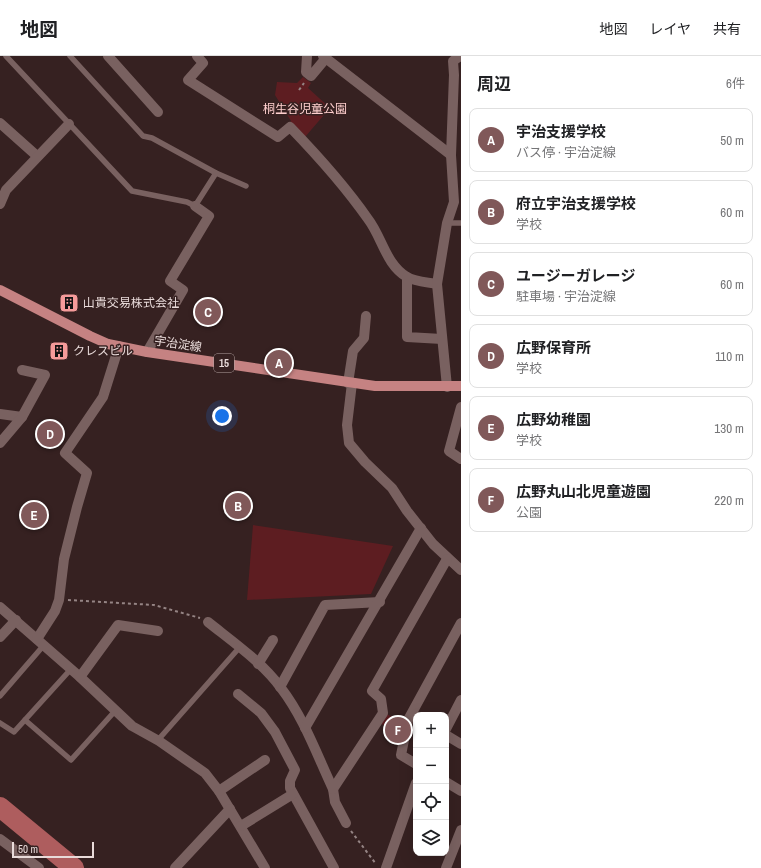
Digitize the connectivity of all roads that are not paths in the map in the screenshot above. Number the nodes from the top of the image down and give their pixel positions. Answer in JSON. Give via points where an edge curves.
{"nodes":[{"id":1,"x":6,"y":56,"type":"edge"},
{"id":2,"x":70,"y":56,"type":"edge"},
{"id":3,"x":108,"y":56,"type":"edge"},
{"id":4,"x":197,"y":56,"type":"edge"},
{"id":5,"x":307,"y":56,"type":"edge"},
{"id":6,"x":325,"y":57,"type":"edge"},
{"id":7,"x":454,"y":58,"type":"edge"},
{"id":8,"x":158,"y":112,"type":"dead end"},
{"id":9,"x":69,"y":124,"type":"junction"},
{"id":10,"x":1,"y":125,"type":"edge"},
{"id":11,"x":451,"y":155,"type":"junction"},
{"id":12,"x":38,"y":156,"type":"junction"},
{"id":13,"x":216,"y":173,"type":"junction"},
{"id":14,"x":246,"y":186,"type":"dead end"},
{"id":15,"x":458,"y":202,"type":"edge"},
{"id":16,"x":0,"y":204,"type":"edge"},
{"id":17,"x":195,"y":206,"type":"junction"},
{"id":18,"x":447,"y":223,"type":"junction"},
{"id":19,"x":461,"y":223,"type":"edge"},
{"id":20,"x":407,"y":277,"type":"junction"},
{"id":21,"x":437,"y":284,"type":"junction"},
{"id":22,"x":0,"y":290,"type":"edge"},
{"id":23,"x":366,"y":316,"type":"dead end"},
{"id":24,"x":442,"y":339,"type":"junction"},
{"id":25,"x":118,"y":346,"type":"junction"},
{"id":26,"x":147,"y":352,"type":"junction"},
{"id":27,"x":22,"y":370,"type":"dead end"},
{"id":28,"x":350,"y":383,"type":"junction"},
{"id":29,"x":461,"y":386,"type":"edge"},
{"id":30,"x":447,"y":387,"type":"junction"},
{"id":31,"x":461,"y":407,"type":"edge"},
{"id":32,"x":0,"y":414,"type":"edge"},
{"id":33,"x":22,"y":417,"type":"junction"},
{"id":34,"x":0,"y":443,"type":"edge"},
{"id":35,"x":461,"y":459,"type":"edge"},
{"id":36,"x":421,"y":528,"type":"junction"},
{"id":37,"x":447,"y":558,"type":"junction"},
{"id":38,"x":461,"y":570,"type":"edge"},
{"id":39,"x":380,"y":602,"type":"junction"},
{"id":40,"x":0,"y":607,"type":"edge"},
{"id":41,"x":16,"y":620,"type":"junction"},
{"id":42,"x":208,"y":622,"type":"road end"},
{"id":43,"x":461,"y":623,"type":"edge"},
{"id":44,"x":158,"y":631,"type":"dead end"},
{"id":45,"x":0,"y":637,"type":"edge"},
{"id":46,"x":273,"y":640,"type":"dead end"},
{"id":47,"x":40,"y":642,"type":"junction"},
{"id":48,"x":239,"y":648,"type":"junction"},
{"id":49,"x":258,"y":664,"type":"junction"},
{"id":50,"x":71,"y":669,"type":"junction"},
{"id":51,"x":80,"y":677,"type":"junction"},
{"id":52,"x":280,"y":687,"type":"junction"},
{"id":53,"x":238,"y":694,"type":"dead end"},
{"id":54,"x":0,"y":696,"type":"edge"},
{"id":55,"x":461,"y":700,"type":"edge"},
{"id":56,"x":115,"y":711,"type":"junction"},
{"id":57,"x":25,"y":720,"type":"junction"},
{"id":58,"x":0,"y":723,"type":"edge"},
{"id":59,"x":449,"y":723,"type":"edge"},
{"id":60,"x":305,"y":728,"type":"junction"},
{"id":61,"x":449,"y":737,"type":"edge"},
{"id":62,"x":158,"y":740,"type":"junction"},
{"id":63,"x":461,"y":744,"type":"edge"},
{"id":64,"x":265,"y":760,"type":"dead end"},
{"id":65,"x":413,"y":762,"type":"edge"},
{"id":66,"x":416,"y":784,"type":"edge"},
{"id":67,"x":449,"y":784,"type":"edge"},
{"id":68,"x":333,"y":789,"type":"junction"},
{"id":69,"x":219,"y":791,"type":"junction"},
{"id":70,"x":461,"y":791,"type":"edge"},
{"id":71,"x":293,"y":794,"type":"junction"},
{"id":72,"x":230,"y":809,"type":"junction"},
{"id":73,"x":346,"y":823,"type":"road end"},
{"id":74,"x":240,"y":826,"type":"junction"},
{"id":75,"x":461,"y":830,"type":"edge"},
{"id":76,"x":0,"y":839,"type":"edge"},
{"id":77,"x":36,"y":867,"type":"edge"},
{"id":78,"x":175,"y":868,"type":"edge"},
{"id":79,"x":265,"y":868,"type":"edge"},
{"id":80,"x":334,"y":868,"type":"edge"},
{"id":81,"x":386,"y":868,"type":"edge"},
{"id":82,"x":446,"y":868,"type":"edge"}],
"edges":[{"from":1,"to":9,"type":"lane"},
{"from":2,"to":13,"type":"lane","via":[[143,136],[152,138]]},
{"from":3,"to":8,"type":"street"},
{"from":4,"to":20,"type":"street","via":[[203,63],[188,80],[278,137],[290,128],[317,155],[362,210],[393,264]]},
{"from":5,"to":6,"type":"street","via":[[306,72],[311,76]]},
{"from":6,"to":11,"type":"street"},
{"from":7,"to":11,"type":"street"},
{"from":9,"to":12,"type":"street"},
{"from":9,"to":17,"type":"lane","via":[[132,191],[187,202]]},
{"from":10,"to":12,"type":"street"},
{"from":11,"to":15,"type":"street"},
{"from":12,"to":16,"type":"street","via":[[6,190]]},
{"from":13,"to":14,"type":"lane"},
{"from":13,"to":17,"type":"lane"},
{"from":15,"to":18,"type":"street"},
{"from":17,"to":26,"type":"street","via":[[209,216],[170,281],[183,290]]},
{"from":18,"to":19,"type":"lane"},
{"from":18,"to":21,"type":"street"},
{"from":20,"to":21,"type":"street"},
{"from":20,"to":24,"type":"street","via":[[407,337]]},
{"from":21,"to":24,"type":"street"},
{"from":22,"to":25,"type":"main road","name":"宇治淀線","number":"15","via":[[90,336]]},
{"from":23,"to":28,"type":"street","via":[[364,338],[353,351]]},
{"from":24,"to":30,"type":"street"},
{"from":25,"to":26,"type":"main road","name":"宇治淀線","number":"15"},
{"from":25,"to":47,"type":"street","via":[[102,397],[65,453],[87,473],[64,559],[59,600]]},
{"from":26,"to":28,"type":"main road","name":"宇治淀線","number":"15"},
{"from":27,"to":33,"type":"street","via":[[45,375]]},
{"from":28,"to":30,"type":"main road","name":"宇治淀線","number":"15"},
{"from":28,"to":36,"type":"street","via":[[347,425],[349,443],[392,488]]},
{"from":29,"to":30,"type":"main road","name":"宇治淀線","number":"15"},
{"from":31,"to":35,"type":"street","via":[[449,451]]},
{"from":32,"to":33,"type":"street"},
{"from":33,"to":34,"type":"street"},
{"from":36,"to":37,"type":"street"},
{"from":36,"to":39,"type":"street"},
{"from":37,"to":38,"type":"street"},
{"from":37,"to":68,"type":"street","via":[[372,691],[381,699],[383,713]]},
{"from":39,"to":52,"type":"street","via":[[325,605]]},
{"from":39,"to":60,"type":"street"},
{"from":40,"to":41,"type":"street"},
{"from":41,"to":45,"type":"street"},
{"from":41,"to":47,"type":"street"},
{"from":42,"to":48,"type":"street"},
{"from":43,"to":65,"type":"street","via":[[408,720],[401,755]]},
{"from":44,"to":51,"type":"street","via":[[118,625]]},
{"from":46,"to":49,"type":"street"},
{"from":47,"to":50,"type":"street"},
{"from":47,"to":54,"type":"lane"},
{"from":48,"to":49,"type":"street"},
{"from":48,"to":62,"type":"lane"},
{"from":49,"to":52,"type":"street"},
{"from":50,"to":51,"type":"street"},
{"from":50,"to":57,"type":"lane"},
{"from":51,"to":56,"type":"street"},
{"from":52,"to":60,"type":"street","via":[[294,706]]},
{"from":53,"to":71,"type":"street","via":[[261,713],[296,770],[290,781]]},
{"from":55,"to":59,"type":"street"},
{"from":56,"to":57,"type":"lane","via":[[71,760]]},
{"from":56,"to":62,"type":"street","via":[[132,726]]},
{"from":57,"to":58,"type":"lane","via":[[14,732]]},
{"from":60,"to":68,"type":"street"},
{"from":61,"to":63,"type":"street"},
{"from":62,"to":69,"type":"street","via":[[205,773]]},
{"from":64,"to":69,"type":"street"},
{"from":66,"to":81,"type":"street"},
{"from":67,"to":70,"type":"street"},
{"from":68,"to":73,"type":"street","via":[[335,802]]},
{"from":69,"to":72,"type":"street"},
{"from":71,"to":74,"type":"street"},
{"from":71,"to":80,"type":"street"},
{"from":72,"to":74,"type":"street"},
{"from":72,"to":78,"type":"street"},
{"from":74,"to":79,"type":"street"},
{"from":75,"to":82,"type":"street"},
{"from":76,"to":77,"type":"street"}]}
